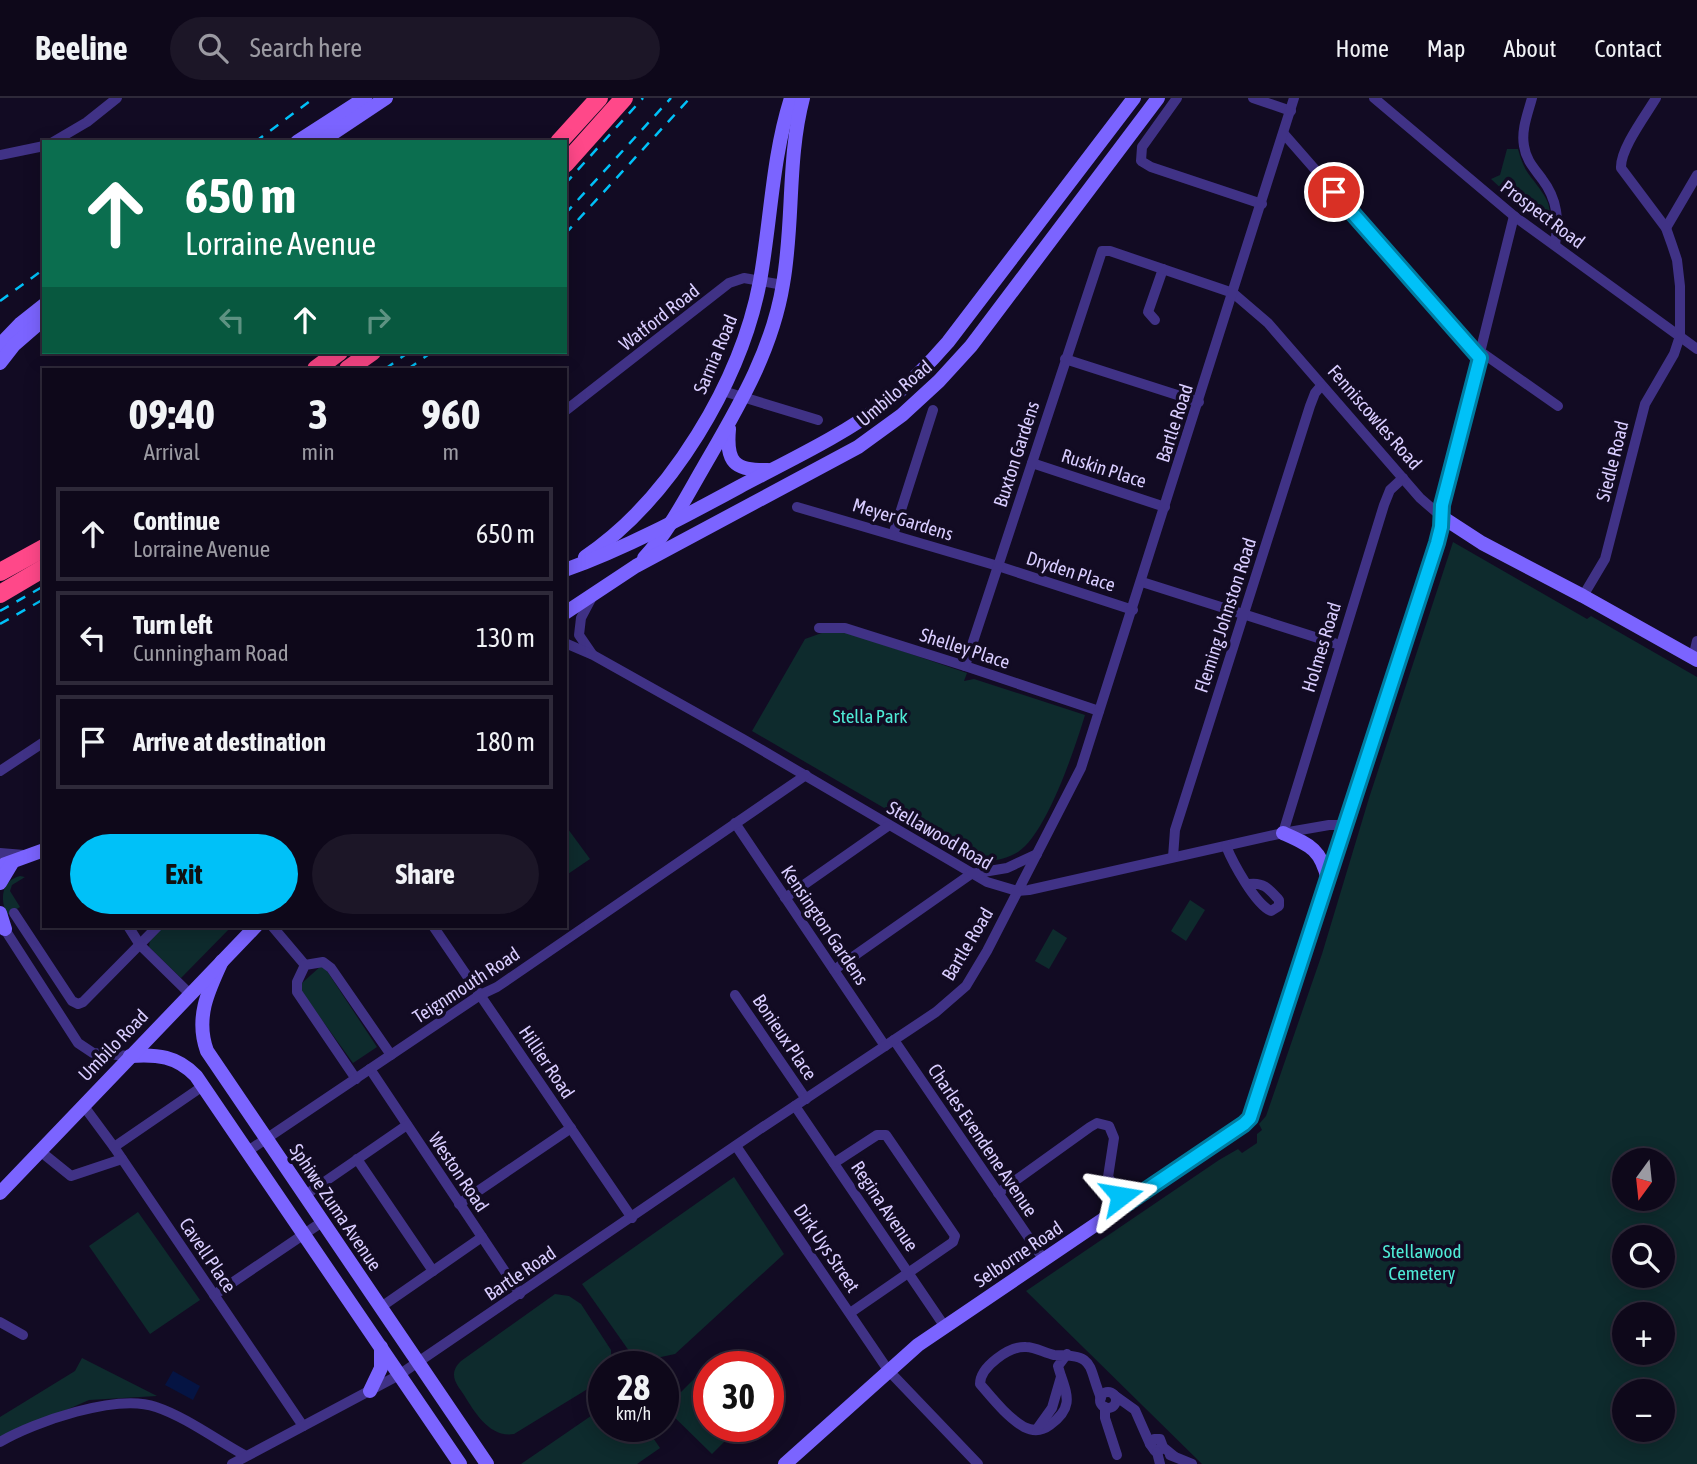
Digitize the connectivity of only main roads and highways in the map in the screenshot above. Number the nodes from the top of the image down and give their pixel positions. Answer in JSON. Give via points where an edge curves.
{"nodes":[{"id":1,"x":365,"y":98,"type":"edge"},
{"id":2,"x":386,"y":98,"type":"edge"},
{"id":3,"x":599,"y":98,"type":"edge"},
{"id":4,"x":624,"y":98,"type":"edge"},
{"id":5,"x":791,"y":98,"type":"edge"},
{"id":6,"x":803,"y":98,"type":"edge"},
{"id":7,"x":1134,"y":98,"type":"edge"},
{"id":8,"x":1157,"y":98,"type":"edge"},
{"id":9,"x":300,"y":140,"type":"edge"},
{"id":10,"x":323,"y":140,"type":"edge"},
{"id":11,"x":561,"y":140,"type":"edge"},
{"id":12,"x":567,"y":162,"type":"edge"},
{"id":13,"x":42,"y":307,"type":"edge"},
{"id":14,"x":42,"y":321,"type":"edge"},
{"id":15,"x":0,"y":345,"type":"edge"},
{"id":16,"x":336,"y":354,"type":"edge"},
{"id":17,"x":369,"y":354,"type":"edge"},
{"id":18,"x":0,"y":363,"type":"edge"},
{"id":19,"x":317,"y":368,"type":"edge"},
{"id":20,"x":349,"y":368,"type":"edge"},
{"id":21,"x":729,"y":424,"type":"junction"},
{"id":22,"x":772,"y":470,"type":"junction"},
{"id":23,"x":1442,"y":517,"type":"joint"},
{"id":24,"x":671,"y":524,"type":"junction"},
{"id":25,"x":42,"y":549,"type":"edge"},
{"id":26,"x":636,"y":566,"type":"junction"},
{"id":27,"x":42,"y":569,"type":"edge"},
{"id":28,"x":567,"y":569,"type":"edge"},
{"id":29,"x":567,"y":569,"type":"edge"},
{"id":30,"x":0,"y":572,"type":"edge"},
{"id":31,"x":0,"y":594,"type":"edge"},
{"id":32,"x":567,"y":612,"type":"edge"},
{"id":33,"x":1695,"y":659,"type":"edge"},
{"id":34,"x":1283,"y":832,"type":"road end"},
{"id":35,"x":40,"y":852,"type":"edge"},
{"id":36,"x":4,"y":861,"type":"edge"},
{"id":37,"x":1328,"y":881,"type":"junction"},
{"id":38,"x":0,"y":883,"type":"edge"},
{"id":39,"x":7,"y":913,"type":"edge"},
{"id":40,"x":2,"y":925,"type":"edge"},
{"id":41,"x":253,"y":928,"type":"edge"},
{"id":42,"x":222,"y":961,"type":"junction"},
{"id":43,"x":130,"y":1056,"type":"junction"},
{"id":44,"x":214,"y":1063,"type":"junction"},
{"id":45,"x":200,"y":1081,"type":"junction"},
{"id":46,"x":0,"y":1193,"type":"edge"},
{"id":47,"x":369,"y":1290,"type":"junction"},
{"id":48,"x":350,"y":1303,"type":"junction"},
{"id":49,"x":380,"y":1346,"type":"junction"},
{"id":50,"x":370,"y":1391,"type":"road end"},
{"id":51,"x":477,"y":1449,"type":"junction"},
{"id":52,"x":458,"y":1462,"type":"edge"},
{"id":53,"x":487,"y":1464,"type":"edge"},
{"id":54,"x":785,"y":1464,"type":"edge"}],
"edges":[{"from":1,"to":9,"type":"main road"},
{"from":2,"to":10,"type":"main road"},
{"from":3,"to":11,"type":"highway"},
{"from":4,"to":12,"type":"highway"},
{"from":5,"to":28,"type":"main road","name":"Sarnia Road","via":[[775,163],[760,280],[747,335],[723,391],[668,477],[606,542]]},
{"from":6,"to":21,"type":"main road","via":[[793,150],[783,285],[768,340]]},
{"from":7,"to":22,"type":"main road","name":"Umbilo Road","via":[[924,368],[859,421]]},
{"from":8,"to":26,"type":"main road","name":"Umbilo Road","via":[[971,346],[902,415],[858,447]]},
{"from":13,"to":15,"type":"main road"},
{"from":14,"to":18,"type":"main road"},
{"from":16,"to":19,"type":"highway"},
{"from":17,"to":20,"type":"highway"},
{"from":21,"to":22,"type":"main road","via":[[731,460],[748,470]]},
{"from":21,"to":24,"type":"main road"},
{"from":22,"to":24,"type":"main road","name":"Umbilo Road"},
{"from":23,"to":33,"type":"main road","name":"Fenniscowles Road"},
{"from":23,"to":37,"type":"main road","name":"Selborne Road"},
{"from":24,"to":26,"type":"main road"},
{"from":24,"to":29,"type":"main road","name":"Umbilo Road"},
{"from":25,"to":30,"type":"highway"},
{"from":26,"to":32,"type":"main road","name":"Umbilo Road"},
{"from":27,"to":31,"type":"highway"},
{"from":34,"to":37,"type":"main road","via":[[1318,852]]},
{"from":35,"to":36,"type":"main road"},
{"from":36,"to":38,"type":"main road"},
{"from":37,"to":54,"type":"main road","name":"Selborne Road","via":[[1250,1118],[945,1327],[888,1370]]},
{"from":39,"to":40,"type":"main road"},
{"from":41,"to":42,"type":"main road","name":"Umbilo Road"},
{"from":42,"to":43,"type":"main road","name":"Umbilo Road"},
{"from":42,"to":44,"type":"main road","name":"Sphiwe Zuma Avenue","via":[[201,1023]]},
{"from":43,"to":45,"type":"main road","via":[[166,1057],[187,1067]]},
{"from":43,"to":46,"type":"main road","name":"Umbilo Road"},
{"from":44,"to":45,"type":"main road"},
{"from":44,"to":47,"type":"main road","name":"Sphiwe Zuma Avenue"},
{"from":45,"to":48,"type":"main road"},
{"from":47,"to":48,"type":"main road"},
{"from":47,"to":51,"type":"main road","name":"Sphiwe Zuma Avenue"},
{"from":48,"to":49,"type":"main road"},
{"from":49,"to":50,"type":"main road","via":[[381,1368]]},
{"from":49,"to":52,"type":"main road"},
{"from":51,"to":52,"type":"main road"},
{"from":51,"to":53,"type":"main road","name":"Sphiwe Zuma Avenue"}]}
